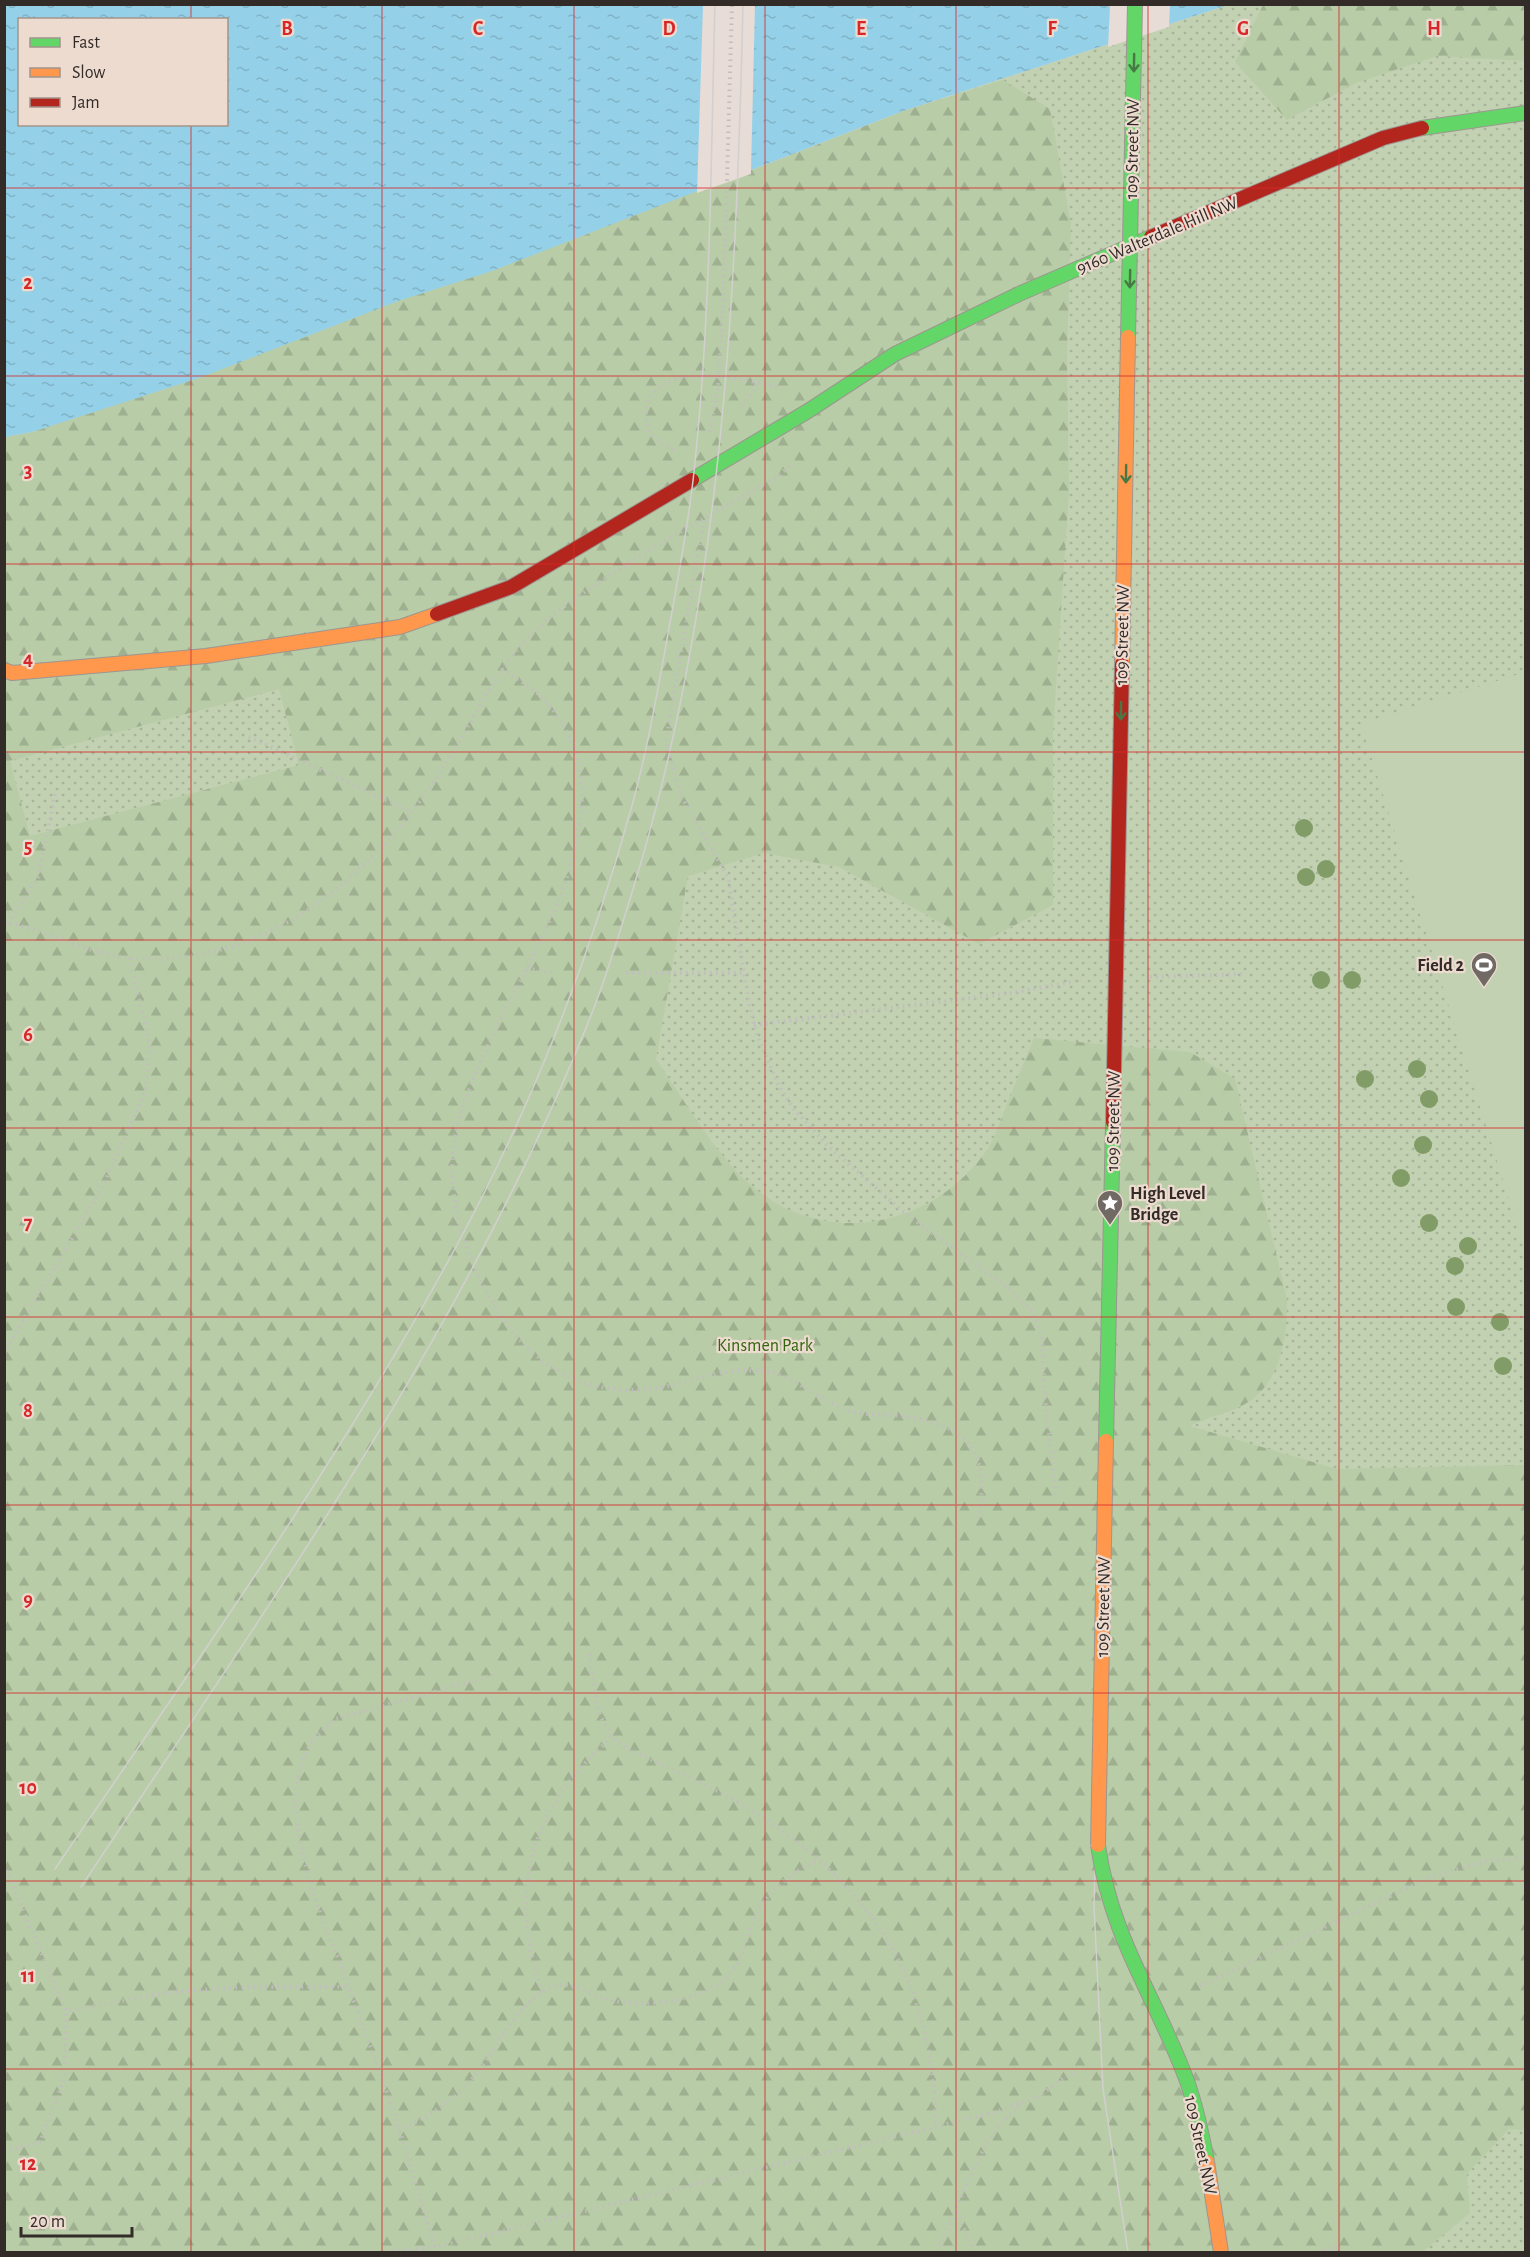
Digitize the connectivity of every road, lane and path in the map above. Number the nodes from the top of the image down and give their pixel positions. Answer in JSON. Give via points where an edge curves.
{"nodes":[{"id":1,"x":732,"y":4,"type":"edge"},
{"id":2,"x":1135,"y":4,"type":"edge"},
{"id":3,"x":1526,"y":113,"type":"edge"},
{"id":4,"x":740,"y":380,"type":"dead end"},
{"id":5,"x":758,"y":381,"type":"dead end"},
{"id":6,"x":739,"y":412,"type":"dead end"},
{"id":7,"x":707,"y":440,"type":"dead end"},
{"id":8,"x":681,"y":453,"type":"dead end"},
{"id":9,"x":706,"y":510,"type":"dead end"},
{"id":10,"x":615,"y":572,"type":"dead end"},
{"id":11,"x":502,"y":669,"type":"junction"},
{"id":12,"x":4,"y":670,"type":"edge"},
{"id":13,"x":249,"y":738,"type":"dead end"},
{"id":14,"x":56,"y":790,"type":"dead end"},
{"id":15,"x":412,"y":812,"type":"junction"},
{"id":16,"x":6,"y":923,"type":"edge"},
{"id":17,"x":129,"y":958,"type":"junction"},
{"id":18,"x":527,"y":968,"type":"junction"},
{"id":19,"x":626,"y":973,"type":"dead end"},
{"id":20,"x":744,"y":973,"type":"junction"},
{"id":21,"x":556,"y":974,"type":"dead end"},
{"id":22,"x":1246,"y":974,"type":"dead end"},
{"id":23,"x":1146,"y":977,"type":"dead end"},
{"id":24,"x":1081,"y":980,"type":"dead end"},
{"id":25,"x":754,"y":1024,"type":"junction"},
{"id":26,"x":4,"y":1353,"type":"edge"},
{"id":27,"x":1056,"y":1496,"type":"dead end"},
{"id":28,"x":978,"y":1518,"type":"dead end"},
{"id":29,"x":590,"y":1654,"type":"dead end"},
{"id":30,"x":494,"y":1675,"type":"dead end"},
{"id":31,"x":612,"y":1737,"type":"junction"},
{"id":32,"x":1526,"y":1857,"type":"edge"},
{"id":33,"x":820,"y":1860,"type":"junction"},
{"id":34,"x":4,"y":1864,"type":"edge"},
{"id":35,"x":1200,"y":1986,"type":"dead end"},
{"id":36,"x":348,"y":1988,"type":"junction"},
{"id":37,"x":542,"y":1992,"type":"junction"},
{"id":38,"x":66,"y":2011,"type":"junction"},
{"id":39,"x":1076,"y":2069,"type":"dead end"},
{"id":40,"x":1037,"y":2097,"type":"junction"},
{"id":41,"x":935,"y":2126,"type":"junction"},
{"id":42,"x":399,"y":2131,"type":"junction"},
{"id":43,"x":4,"y":2151,"type":"edge"},
{"id":44,"x":956,"y":2210,"type":"junction"},
{"id":45,"x":4,"y":2247,"type":"edge"},
{"id":46,"x":435,"y":2247,"type":"junction"},
{"id":47,"x":8,"y":2253,"type":"edge"},
{"id":48,"x":386,"y":2253,"type":"edge"},
{"id":49,"x":437,"y":2253,"type":"edge"},
{"id":50,"x":937,"y":2253,"type":"edge"},
{"id":51,"x":974,"y":2253,"type":"edge"},
{"id":52,"x":1221,"y":2253,"type":"edge"},
{"id":53,"x":1318,"y":2253,"type":"edge"},
{"id":54,"x":1337,"y":2253,"type":"edge"}],
"edges":[{"from":1,"to":7,"type":"path","bridge":true,"via":[[721,354],[713,423]]},
{"from":2,"to":52,"type":"main road","name":"109 Street NW","one_way":true,"bridge":true,"via":[[1098,1845],[1109,1910],[1195,2104]]},
{"from":3,"to":12,"type":"main road","name":"9160 Walterdale Hill NW","via":[[1410,129],[1330,158],[1019,294],[895,354],[808,411],[511,587],[400,627],[206,656],[12,673]]},
{"from":4,"to":8,"type":"path","via":[[710,376],[675,378],[656,389],[646,408],[651,434]]},
{"from":5,"to":6,"type":"path"},
{"from":9,"to":20,"type":"path","via":[[666,741],[681,796],[728,877]]},
{"from":10,"to":11,"type":"path","via":[[531,633]]},
{"from":11,"to":15,"type":"path"},
{"from":11,"to":18,"type":"path","via":[[547,702],[573,739],[583,781],[580,826],[568,873]]},
{"from":13,"to":15,"type":"path"},
{"from":14,"to":16,"type":"path","via":[[38,877]]},
{"from":15,"to":17,"type":"path","via":[[359,872],[291,921],[246,942],[211,952],[174,958]]},
{"from":16,"to":17,"type":"path"},
{"from":17,"to":26,"type":"path","via":[[150,1044],[145,1092],[103,1186]]},
{"from":18,"to":21,"type":"path"},
{"from":18,"to":28,"type":"path","via":[[464,1100],[454,1140],[454,1183],[461,1227],[475,1269],[496,1308],[522,1342],[554,1368],[589,1386],[628,1392],[718,1373],[763,1371],[798,1382],[852,1412],[910,1417],[945,1427],[971,1445],[979,1458],[983,1495]]},
{"from":19,"to":20,"type":"path"},
{"from":20,"to":25,"type":"path"},
{"from":22,"to":23,"type":"path"},
{"from":24,"to":25,"type":"path","via":[[1012,993]]},
{"from":25,"to":27,"type":"path","via":[[793,1108],[827,1145],[906,1214],[1010,1289],[1032,1312],[1042,1339]]},
{"from":29,"to":31,"type":"path","via":[[598,1711]]},
{"from":30,"to":36,"type":"path","via":[[336,1719],[321,1730],[306,1750],[298,1777],[297,1812],[303,1851]]},
{"from":31,"to":33,"type":"path","via":[[622,1746],[748,1808]]},
{"from":31,"to":37,"type":"path","via":[[590,1756],[556,1799],[533,1850],[527,1877],[526,1924],[532,1963]]},
{"from":32,"to":35,"type":"path","via":[[1486,1861],[1431,1877]]},
{"from":33,"to":37,"type":"path","via":[[793,1872],[775,1887],[754,1919],[735,1966],[707,1990],[682,1998],[634,2003],[603,1998],[573,1986],[554,1986]]},
{"from":33,"to":41,"type":"path","via":[[874,1919],[911,1984],[931,2054]]},
{"from":34,"to":38,"type":"path"},
{"from":36,"to":38,"type":"path","via":[[249,1987],[171,1992]]},
{"from":36,"to":42,"type":"path"},
{"from":37,"to":42,"type":"path","via":[[520,2013],[464,2088],[447,2103]]},
{"from":38,"to":43,"type":"path","via":[[64,2079],[40,2142]]},
{"from":39,"to":40,"type":"path"},
{"from":40,"to":41,"type":"path","via":[[993,2113]]},
{"from":40,"to":44,"type":"path","via":[[1006,2116],[986,2145]]},
{"from":41,"to":46,"type":"path"},
{"from":42,"to":46,"type":"path"},
{"from":44,"to":50,"type":"path"},
{"from":44,"to":51,"type":"path"},
{"from":45,"to":47,"type":"path"},
{"from":46,"to":48,"type":"path"},
{"from":46,"to":49,"type":"path"},
{"from":53,"to":54,"type":"path","via":[[1338,2246]]}]}
